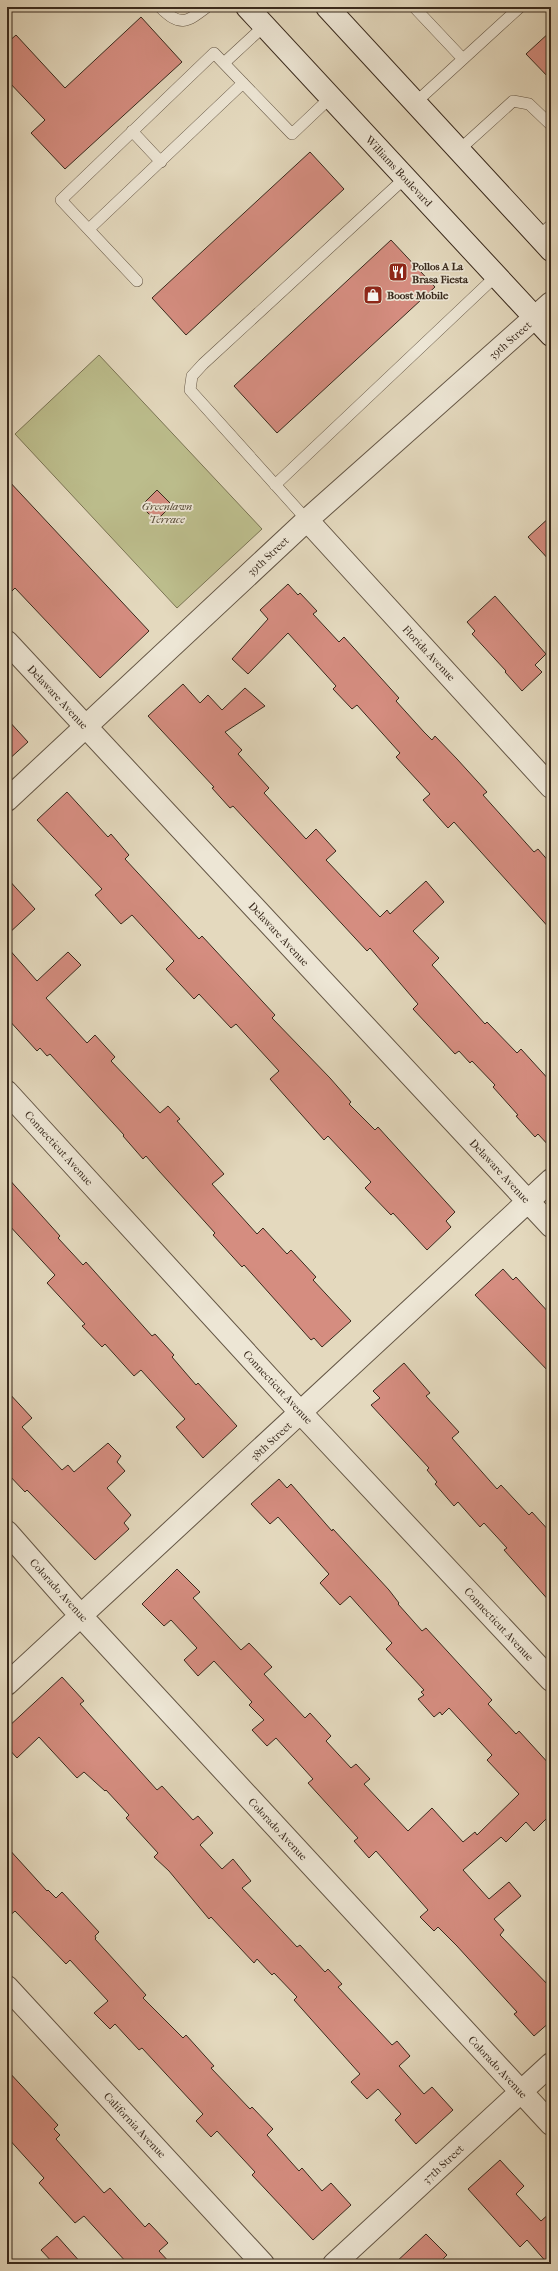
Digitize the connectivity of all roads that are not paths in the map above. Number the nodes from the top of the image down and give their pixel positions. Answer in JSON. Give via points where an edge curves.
{"nodes":[{"id":1,"x":160,"y":7,"type":"edge"},
{"id":2,"x":207,"y":7,"type":"edge"},
{"id":3,"x":247,"y":7,"type":"edge"},
{"id":4,"x":327,"y":7,"type":"edge"},
{"id":5,"x":414,"y":7,"type":"edge"},
{"id":6,"x":520,"y":7,"type":"edge"},
{"id":7,"x":264,"y":26,"type":"junction"},
{"id":8,"x":463,"y":59,"type":"junction"},
{"id":9,"x":224,"y":63,"type":"junction"},
{"id":10,"x":243,"y":83,"type":"junction"},
{"id":11,"x":330,"y":97,"type":"junction"},
{"id":12,"x":415,"y":103,"type":"junction"},
{"id":13,"x":551,"y":125,"type":"edge"},
{"id":14,"x":132,"y":131,"type":"junction"},
{"id":15,"x":459,"y":150,"type":"junction"},
{"id":16,"x":161,"y":162,"type":"junction"},
{"id":17,"x":405,"y":178,"type":"junction"},
{"id":18,"x":89,"y":230,"type":"junction"},
{"id":19,"x":547,"y":237,"type":"edge"},
{"id":20,"x":496,"y":276,"type":"junction"},
{"id":21,"x":137,"y":281,"type":"dead end"},
{"id":22,"x":551,"y":303,"type":"edge"},
{"id":23,"x":535,"y":318,"type":"junction"},
{"id":24,"x":551,"y":335,"type":"edge"},
{"id":25,"x":275,"y":485,"type":"junction"},
{"id":26,"x":307,"y":520,"type":"junction"},
{"id":27,"x":7,"y":642,"type":"edge"},
{"id":28,"x":86,"y":727,"type":"junction"},
{"id":29,"x":551,"y":787,"type":"edge"},
{"id":30,"x":7,"y":800,"type":"edge"},
{"id":31,"x":7,"y":1092,"type":"edge"},
{"id":32,"x":551,"y":1180,"type":"edge"},
{"id":33,"x":528,"y":1201,"type":"junction"},
{"id":34,"x":551,"y":1226,"type":"edge"},
{"id":35,"x":301,"y":1413,"type":"junction"},
{"id":36,"x":7,"y":1532,"type":"edge"},
{"id":37,"x":81,"y":1616,"type":"junction"},
{"id":38,"x":551,"y":1680,"type":"edge"},
{"id":39,"x":7,"y":1684,"type":"edge"},
{"id":40,"x":7,"y":1987,"type":"edge"},
{"id":41,"x":551,"y":2064,"type":"edge"},
{"id":42,"x":521,"y":2092,"type":"junction"},
{"id":43,"x":551,"y":2124,"type":"edge"},
{"id":44,"x":263,"y":2264,"type":"edge"},
{"id":45,"x":334,"y":2264,"type":"edge"}],
"edges":[{"from":1,"to":2,"type":"lane","via":[[171,18],[180,22],[192,19]]},
{"from":3,"to":7,"type":"street","name":"Williams Boulevard"},
{"from":4,"to":12,"type":"street"},
{"from":5,"to":8,"type":"lane"},
{"from":6,"to":8,"type":"lane"},
{"from":7,"to":9,"type":"lane"},
{"from":7,"to":11,"type":"street","name":"Williams Boulevard"},
{"from":8,"to":12,"type":"lane"},
{"from":9,"to":10,"type":"lane"},
{"from":9,"to":14,"type":"lane","via":[[214,53]]},
{"from":10,"to":11,"type":"lane","via":[[292,134]]},
{"from":10,"to":16,"type":"lane"},
{"from":11,"to":17,"type":"street","name":"Williams Boulevard"},
{"from":12,"to":15,"type":"street"},
{"from":13,"to":15,"type":"lane","via":[[529,104],[513,101]]},
{"from":14,"to":16,"type":"lane"},
{"from":14,"to":18,"type":"lane","via":[[61,200]]},
{"from":15,"to":19,"type":"street"},
{"from":16,"to":18,"type":"lane"},
{"from":17,"to":20,"type":"street","name":"Williams Boulevard"},
{"from":17,"to":25,"type":"lane","via":[[192,376],[190,390]]},
{"from":18,"to":21,"type":"lane"},
{"from":20,"to":23,"type":"street","name":"Williams Boulevard"},
{"from":20,"to":25,"type":"lane"},
{"from":22,"to":23,"type":"street","name":"39th Street"},
{"from":23,"to":24,"type":"street","name":"Williams Boulevard"},
{"from":23,"to":26,"type":"street","name":"39th Street"},
{"from":25,"to":26,"type":"lane"},
{"from":26,"to":28,"type":"street","name":"39th Street"},
{"from":26,"to":29,"type":"street","name":"Florida Avenue"},
{"from":27,"to":28,"type":"street","name":"Delaware Avenue"},
{"from":28,"to":30,"type":"street","name":"39th Street"},
{"from":28,"to":33,"type":"street","name":"Delaware Avenue"},
{"from":31,"to":35,"type":"street","name":"Connecticut Avenue"},
{"from":32,"to":33,"type":"street","name":"38th Street"},
{"from":33,"to":34,"type":"street","name":"Delaware Avenue"},
{"from":33,"to":35,"type":"street","name":"38th Street"},
{"from":35,"to":37,"type":"street","name":"38th Street"},
{"from":35,"to":38,"type":"street","name":"Connecticut Avenue"},
{"from":36,"to":37,"type":"street","name":"Colorado Avenue"},
{"from":37,"to":39,"type":"street","name":"38th Street"},
{"from":37,"to":42,"type":"street","name":"Colorado Avenue"},
{"from":40,"to":44,"type":"street","name":"California Avenue"},
{"from":41,"to":42,"type":"street","name":"37th Street"},
{"from":42,"to":43,"type":"street","name":"Colorado Avenue"},
{"from":42,"to":45,"type":"street","name":"37th Street"}]}
